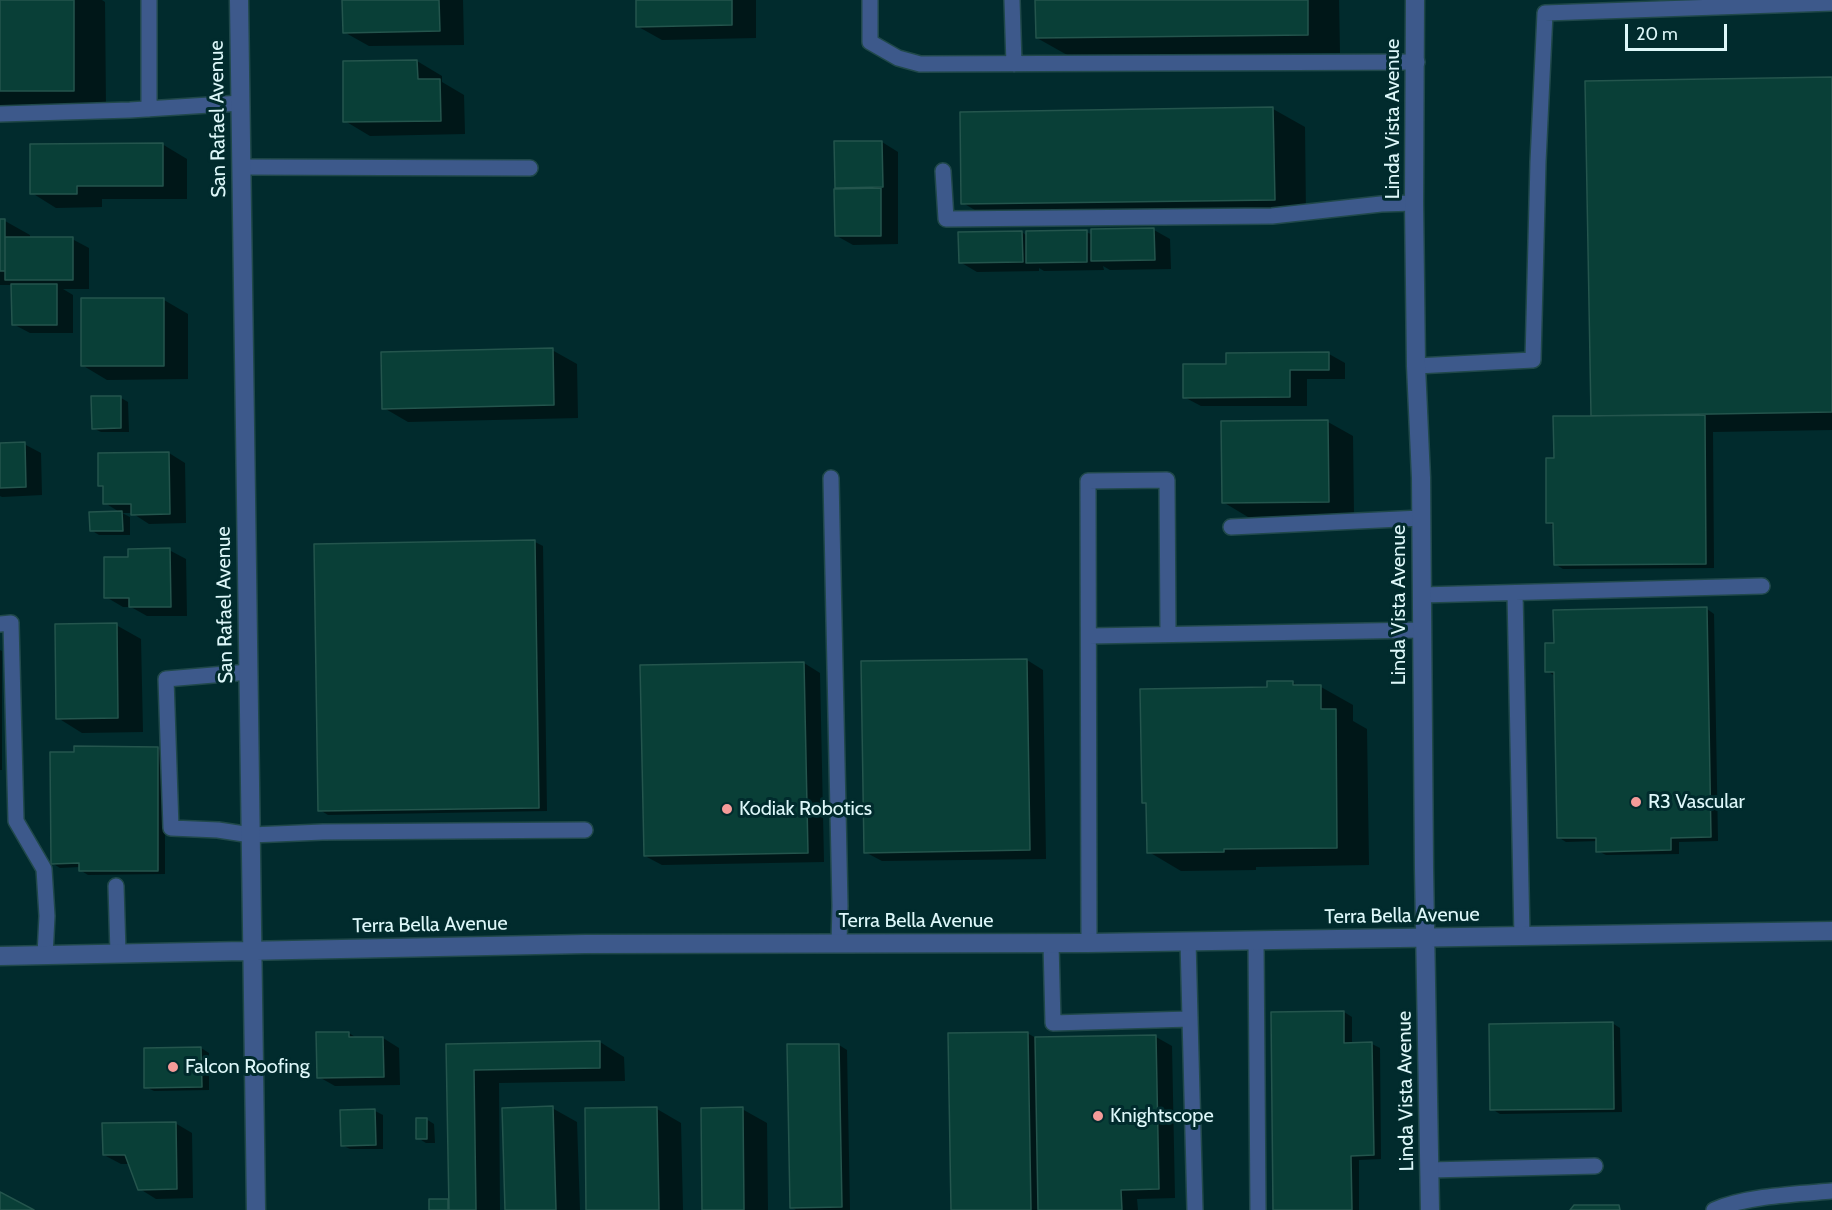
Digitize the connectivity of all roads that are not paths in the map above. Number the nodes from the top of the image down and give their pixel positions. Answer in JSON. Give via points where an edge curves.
{"nodes":[{"id":1,"x":149,"y":0,"type":"edge"},
{"id":2,"x":239,"y":0,"type":"edge"},
{"id":3,"x":870,"y":0,"type":"edge"},
{"id":4,"x":1012,"y":0,"type":"edge"},
{"id":5,"x":1416,"y":0,"type":"edge"},
{"id":6,"x":1832,"y":3,"type":"edge"},
{"id":7,"x":1417,"y":62,"type":"junction"},
{"id":8,"x":1014,"y":64,"type":"junction"},
{"id":9,"x":241,"y":104,"type":"junction"},
{"id":10,"x":150,"y":109,"type":"junction"},
{"id":11,"x":0,"y":114,"type":"edge"},
{"id":12,"x":242,"y":167,"type":"junction"},
{"id":13,"x":530,"y":168,"type":"dead end"},
{"id":14,"x":943,"y":171,"type":"dead end"},
{"id":15,"x":1414,"y":203,"type":"junction"},
{"id":16,"x":1416,"y":366,"type":"junction"},
{"id":17,"x":831,"y":478,"type":"dead end"},
{"id":18,"x":1421,"y":518,"type":"junction"},
{"id":19,"x":1231,"y":527,"type":"dead end"},
{"id":20,"x":1762,"y":586,"type":"dead end"},
{"id":21,"x":1515,"y":593,"type":"junction"},
{"id":22,"x":1421,"y":595,"type":"junction"},
{"id":23,"x":0,"y":624,"type":"edge"},
{"id":24,"x":1422,"y":630,"type":"junction"},
{"id":25,"x":1168,"y":634,"type":"junction"},
{"id":26,"x":1089,"y":636,"type":"junction"},
{"id":27,"x":249,"y":672,"type":"junction"},
{"id":28,"x":585,"y":830,"type":"dead end"},
{"id":29,"x":251,"y":835,"type":"junction"},
{"id":30,"x":116,"y":886,"type":"dead end"},
{"id":31,"x":1832,"y":931,"type":"edge"},
{"id":32,"x":1522,"y":937,"type":"junction"},
{"id":33,"x":1425,"y":938,"type":"junction"},
{"id":34,"x":1188,"y":941,"type":"junction"},
{"id":35,"x":1256,"y":941,"type":"junction"},
{"id":36,"x":1051,"y":943,"type":"junction"},
{"id":37,"x":1089,"y":943,"type":"junction"},
{"id":38,"x":839,"y":944,"type":"junction"},
{"id":39,"x":253,"y":951,"type":"junction"},
{"id":40,"x":118,"y":953,"type":"junction"},
{"id":41,"x":45,"y":955,"type":"junction"},
{"id":42,"x":0,"y":956,"type":"edge"},
{"id":43,"x":1191,"y":1019,"type":"junction"},
{"id":44,"x":1595,"y":1166,"type":"dead end"},
{"id":45,"x":1430,"y":1170,"type":"junction"},
{"id":46,"x":1832,"y":1191,"type":"edge"},
{"id":47,"x":256,"y":1210,"type":"edge"},
{"id":48,"x":1195,"y":1210,"type":"edge"},
{"id":49,"x":1258,"y":1210,"type":"edge"},
{"id":50,"x":1430,"y":1210,"type":"edge"},
{"id":51,"x":1714,"y":1210,"type":"edge"}],
"edges":[{"from":1,"to":10,"type":"lane"},
{"from":2,"to":9,"type":"street","name":"San Rafael Avenue"},
{"from":3,"to":8,"type":"lane","via":[[870,42],[898,58],[920,64]]},
{"from":4,"to":8,"type":"lane"},
{"from":5,"to":7,"type":"street","name":"Linda Vista Avenue"},
{"from":6,"to":16,"type":"lane","via":[[1545,13],[1533,360]]},
{"from":7,"to":8,"type":"lane"},
{"from":7,"to":15,"type":"street","name":"Linda Vista Avenue"},
{"from":9,"to":10,"type":"lane"},
{"from":9,"to":12,"type":"street","name":"San Rafael Avenue"},
{"from":10,"to":11,"type":"lane"},
{"from":12,"to":13,"type":"lane"},
{"from":12,"to":27,"type":"street","name":"San Rafael Avenue"},
{"from":14,"to":15,"type":"lane","via":[[946,219],[1272,216]]},
{"from":15,"to":16,"type":"street","name":"Linda Vista Avenue"},
{"from":16,"to":18,"type":"street","name":"Linda Vista Avenue"},
{"from":17,"to":38,"type":"lane"},
{"from":18,"to":19,"type":"lane"},
{"from":18,"to":22,"type":"street","name":"Linda Vista Avenue"},
{"from":20,"to":21,"type":"lane"},
{"from":21,"to":22,"type":"lane"},
{"from":21,"to":32,"type":"lane"},
{"from":22,"to":24,"type":"street","name":"Linda Vista Avenue"},
{"from":23,"to":41,"type":"lane","via":[[11,623],[16,821],[44,869]]},
{"from":24,"to":25,"type":"lane"},
{"from":24,"to":33,"type":"street","name":"Linda Vista Avenue"},
{"from":25,"to":26,"type":"lane"},
{"from":25,"to":26,"type":"lane","via":[[1167,480],[1088,481]]},
{"from":26,"to":37,"type":"lane"},
{"from":27,"to":29,"type":"street","name":"San Rafael Avenue"},
{"from":27,"to":29,"type":"lane","via":[[166,679],[171,828]]},
{"from":28,"to":29,"type":"lane"},
{"from":29,"to":39,"type":"street","name":"San Rafael Avenue"},
{"from":30,"to":40,"type":"lane"},
{"from":31,"to":32,"type":"street","name":"Terra Bella Avenue"},
{"from":32,"to":33,"type":"street","name":"Terra Bella Avenue"},
{"from":33,"to":35,"type":"street","name":"Terra Bella Avenue"},
{"from":33,"to":45,"type":"street","name":"Linda Vista Avenue"},
{"from":34,"to":35,"type":"street","name":"Terra Bella Avenue"},
{"from":34,"to":37,"type":"street","name":"Terra Bella Avenue"},
{"from":34,"to":43,"type":"lane"},
{"from":35,"to":49,"type":"lane"},
{"from":36,"to":37,"type":"street","name":"Terra Bella Avenue"},
{"from":36,"to":38,"type":"street","name":"Terra Bella Avenue"},
{"from":36,"to":43,"type":"lane","via":[[1053,1023]]},
{"from":38,"to":39,"type":"street","name":"Terra Bella Avenue","via":[[585,944]]},
{"from":39,"to":40,"type":"street","name":"Terra Bella Avenue"},
{"from":39,"to":47,"type":"street","name":"San Rafael Avenue"},
{"from":40,"to":41,"type":"street","name":"Terra Bella Avenue"},
{"from":41,"to":42,"type":"street","name":"Terra Bella Avenue"},
{"from":43,"to":48,"type":"lane"},
{"from":44,"to":45,"type":"lane"},
{"from":45,"to":50,"type":"street","name":"Linda Vista Avenue"},
{"from":46,"to":51,"type":"lane","via":[[1781,1196]]}]}
